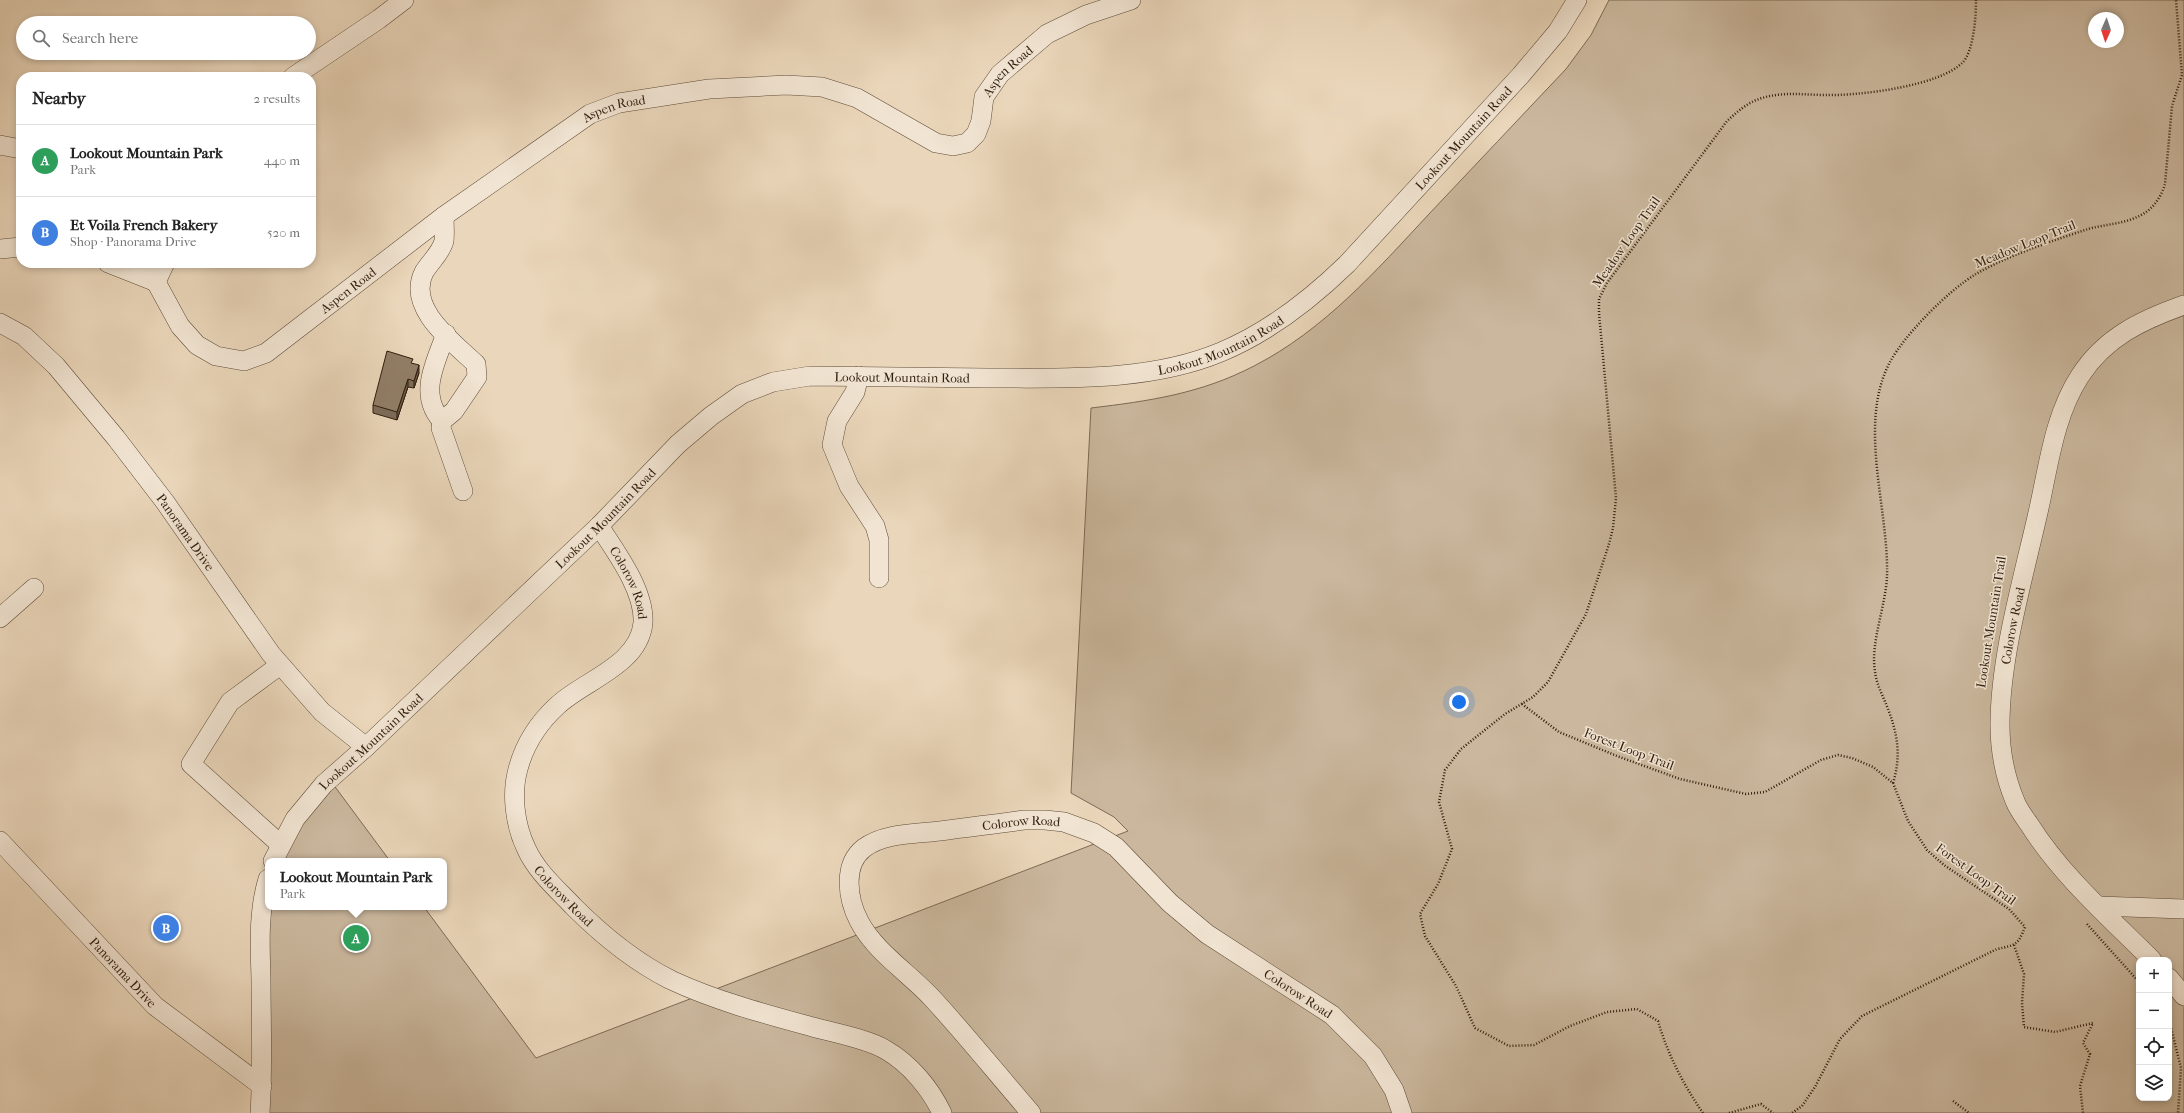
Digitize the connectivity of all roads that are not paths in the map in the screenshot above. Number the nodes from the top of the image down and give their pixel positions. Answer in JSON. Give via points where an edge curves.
{"nodes":[{"id":1,"x":404,"y":0,"type":"edge"},
{"id":2,"x":1131,"y":0,"type":"edge"},
{"id":3,"x":1577,"y":0,"type":"edge"},
{"id":4,"x":300,"y":72,"type":"edge"},
{"id":5,"x":0,"y":145,"type":"edge"},
{"id":6,"x":16,"y":148,"type":"edge"},
{"id":7,"x":444,"y":216,"type":"junction"},
{"id":8,"x":16,"y":248,"type":"edge"},
{"id":9,"x":0,"y":249,"type":"edge"},
{"id":10,"x":121,"y":268,"type":"edge"},
{"id":11,"x":145,"y":268,"type":"edge"},
{"id":12,"x":163,"y":268,"type":"edge"},
{"id":13,"x":156,"y":282,"type":"junction"},
{"id":14,"x":2184,"y":305,"type":"edge"},
{"id":15,"x":0,"y":323,"type":"edge"},
{"id":16,"x":446,"y":334,"type":"junction"},
{"id":17,"x":859,"y":376,"type":"junction"},
{"id":18,"x":442,"y":421,"type":"junction"},
{"id":19,"x":463,"y":491,"type":"dead end"},
{"id":20,"x":599,"y":526,"type":"junction"},
{"id":21,"x":879,"y":578,"type":"dead end"},
{"id":22,"x":34,"y":588,"type":"dead end"},
{"id":23,"x":0,"y":618,"type":"edge"},
{"id":24,"x":280,"y":664,"type":"junction"},
{"id":25,"x":366,"y":747,"type":"junction"},
{"id":26,"x":2,"y":846,"type":"edge"},
{"id":27,"x":277,"y":853,"type":"edge"},
{"id":28,"x":265,"y":890,"type":"edge"},
{"id":29,"x":2098,"y":906,"type":"junction"},
{"id":30,"x":2184,"y":909,"type":"edge"},
{"id":31,"x":2149,"y":957,"type":"edge"},
{"id":32,"x":2172,"y":982,"type":"edge"},
{"id":33,"x":2184,"y":996,"type":"edge"},
{"id":34,"x":262,"y":1086,"type":"junction"},
{"id":35,"x":260,"y":1113,"type":"edge"},
{"id":36,"x":942,"y":1113,"type":"edge"},
{"id":37,"x":1031,"y":1113,"type":"edge"},
{"id":38,"x":1402,"y":1113,"type":"edge"}],
"edges":[{"from":1,"to":4,"type":"street"},
{"from":2,"to":7,"type":"street","name":"Aspen Road","via":[[1086,15],[1047,34],[1006,69],[984,97],[981,122],[976,134],[967,143],[953,146],[936,144],[857,98],[822,87],[786,85],[709,89],[619,102],[590,114]]},
{"from":3,"to":17,"type":"street","name":"Lookout Mountain Road","via":[[1558,30],[1520,75],[1347,264],[1317,293],[1285,317],[1221,352],[1182,364],[1121,375],[1064,378]]},
{"from":5,"to":6,"type":"street"},
{"from":7,"to":13,"type":"street","name":"Aspen Road","via":[[266,353],[244,361],[216,356],[198,345],[180,326]]},
{"from":7,"to":16,"type":"street","via":[[444,241],[424,272],[420,285],[422,303],[427,315]]},
{"from":8,"to":9,"type":"street"},
{"from":10,"to":13,"type":"street"},
{"from":11,"to":13,"type":"street","name":"Aspen Road"},
{"from":12,"to":13,"type":"street"},
{"from":14,"to":29,"type":"street","name":"Colorow Road","via":[[2134,325],[2107,344],[2088,364],[2068,398],[2055,438],[2030,546],[2003,684],[2000,739],[2005,770],[2015,802],[2042,844]]},
{"from":15,"to":24,"type":"street","name":"Panorama Drive","via":[[24,336],[56,366],[116,438],[165,502]]},
{"from":16,"to":18,"type":"street","via":[[430,385],[431,406]]},
{"from":16,"to":18,"type":"street","via":[[478,369],[477,377],[454,411]]},
{"from":17,"to":20,"type":"street","name":"Lookout Mountain Road","via":[[810,376],[773,382],[742,394],[678,444]]},
{"from":17,"to":21,"type":"street","via":[[855,392],[837,421],[832,445],[849,486],[875,526],[879,540]]},
{"from":18,"to":19,"type":"street","via":[[441,428]]},
{"from":20,"to":25,"type":"street","name":"Lookout Mountain Road"},
{"from":20,"to":36,"type":"street","name":"Colorow Road","via":[[619,556],[639,595],[642,623],[636,646],[618,663],[559,704],[537,726],[524,749],[515,779],[515,811],[526,848],[546,879],[624,952],[671,979],[719,999],[885,1049],[913,1071],[935,1099]]},
{"from":22,"to":23,"type":"street"},
{"from":24,"to":25,"type":"street","name":"Panorama Drive","via":[[322,712]]},
{"from":24,"to":27,"type":"street","via":[[230,702],[192,764]]},
{"from":25,"to":27,"type":"street","name":"Lookout Mountain Road","via":[[324,784],[295,819]]},
{"from":26,"to":34,"type":"street","name":"Panorama Drive","via":[[154,1006]]},
{"from":28,"to":34,"type":"street","via":[[260,931]]},
{"from":29,"to":30,"type":"street"},
{"from":29,"to":31,"type":"street","name":"Colorow Road"},
{"from":32,"to":33,"type":"street"},
{"from":34,"to":35,"type":"street"},
{"from":37,"to":38,"type":"street","name":"Colorow Road","via":[[931,997],[868,935],[859,922],[852,903],[849,882],[853,864],[864,848],[888,838],[1024,820],[1064,822],[1094,833],[1123,853],[1170,903],[1207,934],[1332,1015],[1373,1056],[1394,1090]]}]}
